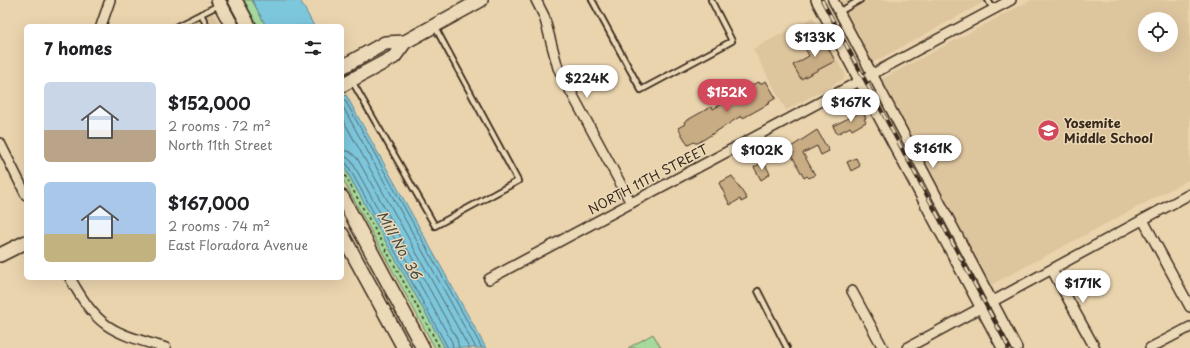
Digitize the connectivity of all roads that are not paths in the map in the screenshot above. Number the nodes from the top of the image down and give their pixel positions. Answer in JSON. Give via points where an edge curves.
{"nodes":[{"id":1,"x":110,"y":0,"type":"edge"},
{"id":2,"x":235,"y":0,"type":"edge"},
{"id":3,"x":481,"y":0,"type":"edge"},
{"id":4,"x":536,"y":0,"type":"edge"},
{"id":5,"x":592,"y":0,"type":"edge"},
{"id":6,"x":711,"y":0,"type":"edge"},
{"id":7,"x":816,"y":0,"type":"edge"},
{"id":8,"x":832,"y":0,"type":"edge"},
{"id":9,"x":860,"y":0,"type":"edge"},
{"id":10,"x":988,"y":0,"type":"edge"},
{"id":11,"x":1011,"y":0,"type":"edge"},
{"id":12,"x":219,"y":2,"type":"edge"},
{"id":13,"x":993,"y":10,"type":"junction"},
{"id":14,"x":839,"y":12,"type":"junction"},
{"id":15,"x":201,"y":14,"type":"junction"},
{"id":16,"x":102,"y":24,"type":"edge"},
{"id":17,"x":181,"y":24,"type":"edge"},
{"id":18,"x":206,"y":24,"type":"edge"},
{"id":19,"x":231,"y":24,"type":"edge"},
{"id":20,"x":248,"y":24,"type":"edge"},
{"id":21,"x":434,"y":25,"type":"junction"},
{"id":22,"x":405,"y":42,"type":"junction"},
{"id":23,"x":344,"y":66,"type":"edge"},
{"id":24,"x":871,"y":75,"type":"junction"},
{"id":25,"x":860,"y":80,"type":"junction"},
{"id":26,"x":347,"y":83,"type":"edge"},
{"id":27,"x":0,"y":143,"type":"edge"},
{"id":28,"x":24,"y":191,"type":"edge"},
{"id":29,"x":1190,"y":194,"type":"edge"},
{"id":30,"x":344,"y":201,"type":"edge"},
{"id":31,"x":631,"y":203,"type":"junction"},
{"id":32,"x":1143,"y":220,"type":"junction"},
{"id":33,"x":344,"y":238,"type":"edge"},
{"id":34,"x":24,"y":243,"type":"edge"},
{"id":35,"x":0,"y":255,"type":"edge"},
{"id":36,"x":359,"y":265,"type":"junction"},
{"id":37,"x":1052,"y":270,"type":"junction"},
{"id":38,"x":71,"y":280,"type":"edge"},
{"id":39,"x":489,"y":280,"type":"dead end"},
{"id":40,"x":758,"y":291,"type":"dead end"},
{"id":41,"x":852,"y":291,"type":"dead end"},
{"id":42,"x":992,"y":302,"type":"junction"},
{"id":43,"x":1190,"y":307,"type":"edge"},
{"id":44,"x":981,"y":308,"type":"junction"},
{"id":45,"x":408,"y":321,"type":"junction"},
{"id":46,"x":1190,"y":327,"type":"edge"},
{"id":47,"x":166,"y":348,"type":"edge"},
{"id":48,"x":404,"y":348,"type":"edge"},
{"id":49,"x":423,"y":348,"type":"edge"},
{"id":50,"x":787,"y":348,"type":"edge"},
{"id":51,"x":884,"y":348,"type":"edge"},
{"id":52,"x":907,"y":348,"type":"edge"},
{"id":53,"x":1002,"y":348,"type":"edge"},
{"id":54,"x":1017,"y":348,"type":"edge"},
{"id":55,"x":1095,"y":348,"type":"edge"},
{"id":56,"x":1150,"y":348,"type":"edge"}],
"edges":[{"from":1,"to":16,"type":"street"},
{"from":2,"to":20,"type":"main road"},
{"from":3,"to":21,"type":"main road"},
{"from":4,"to":31,"type":"street","via":[[544,16],[558,68]]},
{"from":5,"to":6,"type":"lane","via":[[641,90],[732,41]]},
{"from":7,"to":25,"type":"street"},
{"from":8,"to":14,"type":"street"},
{"from":9,"to":14,"type":"lane"},
{"from":10,"to":13,"type":"lane"},
{"from":11,"to":13,"type":"street","name":"NORTH 11TH STREET"},
{"from":12,"to":15,"type":"lane"},
{"from":12,"to":19,"type":"main road"},
{"from":13,"to":24,"type":"street","name":"NORTH 11TH STREET"},
{"from":14,"to":24,"type":"street"},
{"from":15,"to":17,"type":"lane"},
{"from":15,"to":18,"type":"lane"},
{"from":21,"to":22,"type":"main road"},
{"from":21,"to":26,"type":"lane","via":[[518,181],[435,226]]},
{"from":22,"to":23,"type":"main road","via":[[385,43]]},
{"from":22,"to":26,"type":"main road","via":[[394,57]]},
{"from":24,"to":25,"type":"street","name":"NORTH 11TH STREET"},
{"from":24,"to":42,"type":"street"},
{"from":25,"to":31,"type":"street","name":"NORTH 11TH STREET"},
{"from":25,"to":44,"type":"street"},
{"from":27,"to":28,"type":"street"},
{"from":29,"to":32,"type":"street"},
{"from":30,"to":45,"type":"main road"},
{"from":31,"to":39,"type":"street","name":"NORTH 11TH STREET"},
{"from":32,"to":37,"type":"street"},
{"from":32,"to":43,"type":"street"},
{"from":33,"to":36,"type":"main road"},
{"from":34,"to":35,"type":"main road"},
{"from":36,"to":45,"type":"main road","via":[[367,266],[386,297]]},
{"from":36,"to":48,"type":"main road"},
{"from":37,"to":42,"type":"street"},
{"from":37,"to":55,"type":"street"},
{"from":38,"to":47,"type":"street","via":[[95,317],[110,329]]},
{"from":40,"to":50,"type":"lane"},
{"from":41,"to":51,"type":"street"},
{"from":42,"to":44,"type":"street"},
{"from":42,"to":54,"type":"street"},
{"from":44,"to":52,"type":"street"},
{"from":44,"to":53,"type":"street"},
{"from":45,"to":49,"type":"main road"},
{"from":46,"to":56,"type":"street"}]}
